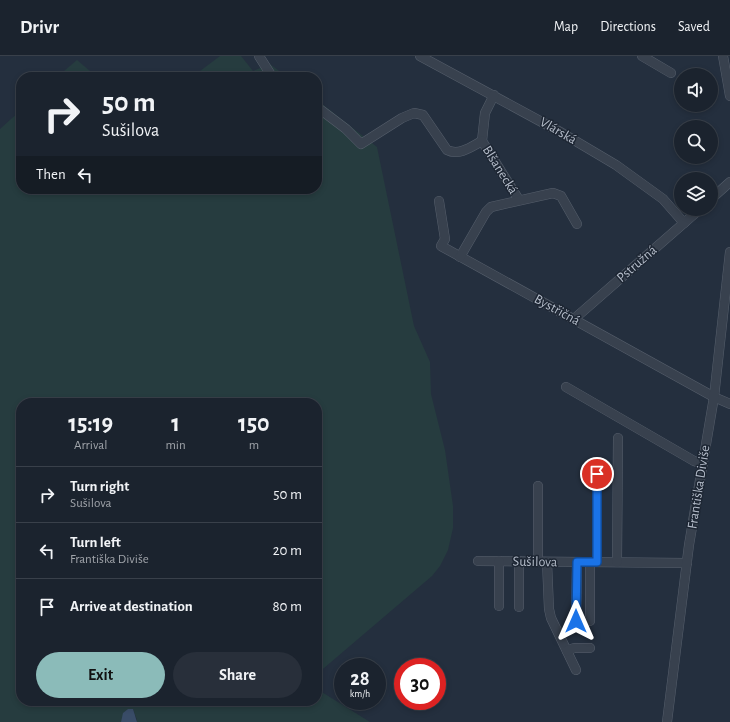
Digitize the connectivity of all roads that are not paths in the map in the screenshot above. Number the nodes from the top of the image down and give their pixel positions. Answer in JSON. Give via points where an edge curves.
{"nodes":[{"id":1,"x":259,"y":56,"type":"edge"},
{"id":2,"x":420,"y":56,"type":"edge"},
{"id":3,"x":723,"y":56,"type":"edge"},
{"id":4,"x":645,"y":57,"type":"edge"},
{"id":5,"x":270,"y":72,"type":"edge"},
{"id":6,"x":671,"y":73,"type":"dead end"},
{"id":7,"x":494,"y":95,"type":"junction"},
{"id":8,"x":730,"y":96,"type":"edge"},
{"id":9,"x":322,"y":111,"type":"edge"},
{"id":10,"x":482,"y":141,"type":"junction"},
{"id":11,"x":730,"y":182,"type":"edge"},
{"id":12,"x":718,"y":193,"type":"edge"},
{"id":13,"x":519,"y":200,"type":"junction"},
{"id":14,"x":439,"y":201,"type":"dead end"},
{"id":15,"x":692,"y":216,"type":"edge"},
{"id":16,"x":684,"y":223,"type":"junction"},
{"id":17,"x":577,"y":224,"type":"dead end"},
{"id":18,"x":730,"y":252,"type":"edge"},
{"id":19,"x":460,"y":256,"type":"junction"},
{"id":20,"x":574,"y":319,"type":"junction"},
{"id":21,"x":566,"y":387,"type":"dead end"},
{"id":22,"x":714,"y":397,"type":"junction"},
{"id":23,"x":730,"y":404,"type":"edge"},
{"id":24,"x":618,"y":438,"type":"dead end"},
{"id":25,"x":597,"y":462,"type":"dead end"},
{"id":26,"x":703,"y":464,"type":"junction"},
{"id":27,"x":538,"y":486,"type":"dead end"},
{"id":28,"x":478,"y":561,"type":"dead end"},
{"id":29,"x":498,"y":561,"type":"junction"},
{"id":30,"x":519,"y":562,"type":"junction"},
{"id":31,"x":542,"y":562,"type":"junction"},
{"id":32,"x":577,"y":562,"type":"junction"},
{"id":33,"x":594,"y":562,"type":"junction"},
{"id":34,"x":617,"y":562,"type":"junction"},
{"id":35,"x":687,"y":563,"type":"junction"},
{"id":36,"x":499,"y":606,"type":"dead end"},
{"id":37,"x":519,"y":606,"type":"dead end"},
{"id":38,"x":590,"y":648,"type":"dead end"},
{"id":39,"x":567,"y":651,"type":"junction"},
{"id":40,"x":576,"y":670,"type":"dead end"},
{"id":41,"x":667,"y":722,"type":"edge"}],
"edges":[{"from":1,"to":5,"type":"street"},
{"from":2,"to":7,"type":"street","name":"Vlárská"},
{"from":3,"to":8,"type":"street"},
{"from":4,"to":6,"type":"street"},
{"from":7,"to":10,"type":"street","name":"Blšanecká","via":[[485,113]]},
{"from":7,"to":16,"type":"street","name":"Vlárská","via":[[616,165],[663,199]]},
{"from":9,"to":10,"type":"street","name":"Blšanecká","via":[[361,144],[414,113],[423,115],[447,150],[460,152]]},
{"from":10,"to":13,"type":"street","name":"Blšanecká"},
{"from":11,"to":12,"type":"street"},
{"from":13,"to":17,"type":"street","name":"Blšanecká","via":[[553,193],[560,196]]},
{"from":13,"to":19,"type":"street","name":"Blšanecká","via":[[491,207]]},
{"from":14,"to":19,"type":"street","name":"Bystřičná","via":[[444,239],[441,246]]},
{"from":15,"to":16,"type":"street","name":"Pstružná"},
{"from":16,"to":20,"type":"street","name":"Pstružná"},
{"from":18,"to":22,"type":"street","name":"Františka Diviše"},
{"from":19,"to":20,"type":"street","name":"Bystřičná"},
{"from":20,"to":22,"type":"street","name":"Bystřičná"},
{"from":21,"to":26,"type":"street"},
{"from":22,"to":23,"type":"street","name":"Bystřičná"},
{"from":22,"to":26,"type":"street","name":"Františka Diviše"},
{"from":24,"to":34,"type":"street"},
{"from":25,"to":33,"type":"street"},
{"from":26,"to":35,"type":"street","name":"Františka Diviše"},
{"from":27,"to":31,"type":"street"},
{"from":28,"to":29,"type":"street","name":"Sušilova"},
{"from":29,"to":30,"type":"street","name":"Sušilova"},
{"from":29,"to":36,"type":"street"},
{"from":30,"to":31,"type":"street","name":"Sušilova"},
{"from":30,"to":37,"type":"street"},
{"from":31,"to":32,"type":"street","name":"Sušilova"},
{"from":31,"to":39,"type":"street","via":[[551,618]]},
{"from":32,"to":33,"type":"street","name":"Sušilova"},
{"from":32,"to":33,"type":"street","via":[[576,621],[590,621]]},
{"from":33,"to":34,"type":"street","name":"Sušilova"},
{"from":34,"to":35,"type":"street","name":"Sušilova"},
{"from":35,"to":41,"type":"street","name":"Františka Diviše"},
{"from":38,"to":39,"type":"street","via":[[574,648]]},
{"from":39,"to":40,"type":"street"}]}
